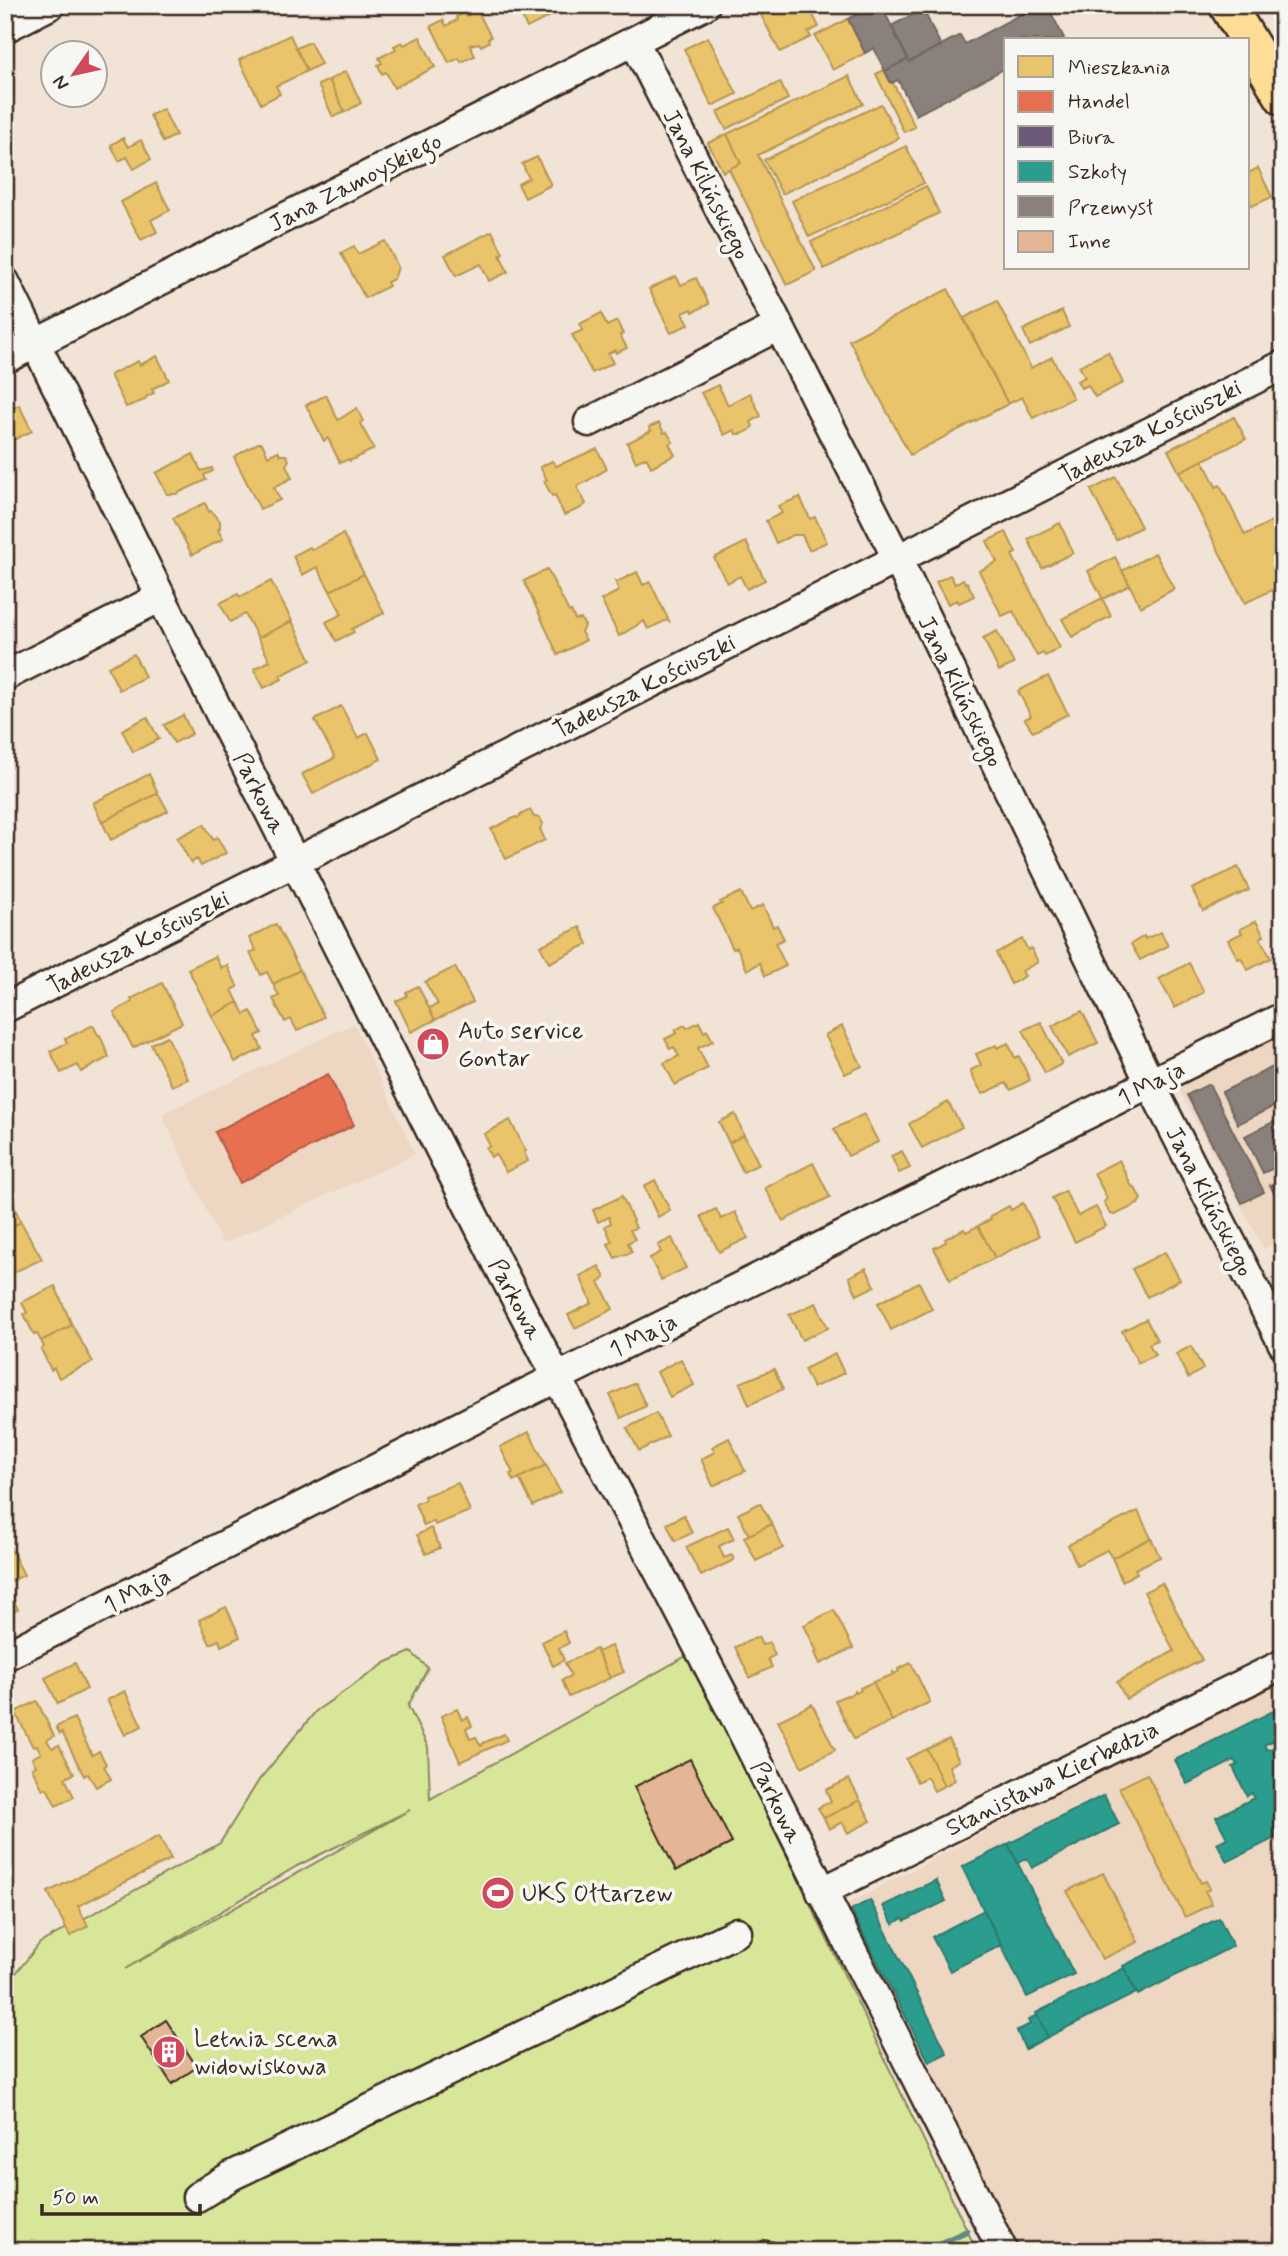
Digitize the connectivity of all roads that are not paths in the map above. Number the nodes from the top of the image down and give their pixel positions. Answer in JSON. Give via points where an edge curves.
{"nodes":[{"id":1,"x":50,"y":5,"type":"edge"},
{"id":2,"x":705,"y":5,"type":"edge"},
{"id":3,"x":1227,"y":5,"type":"edge"},
{"id":4,"x":5,"y":28,"type":"edge"},
{"id":5,"x":1247,"y":38,"type":"edge"},
{"id":6,"x":634,"y":41,"type":"junction"},
{"id":7,"x":1250,"y":43,"type":"edge"},
{"id":8,"x":1283,"y":97,"type":"edge"},
{"id":9,"x":5,"y":282,"type":"edge"},
{"id":10,"x":779,"y":326,"type":"junction"},
{"id":11,"x":36,"y":344,"type":"junction"},
{"id":12,"x":5,"y":359,"type":"edge"},
{"id":13,"x":1283,"y":365,"type":"edge"},
{"id":14,"x":589,"y":422,"type":"dead end"},
{"id":15,"x":897,"y":558,"type":"junction"},
{"id":16,"x":161,"y":597,"type":"junction"},
{"id":17,"x":5,"y":676,"type":"edge"},
{"id":18,"x":295,"y":862,"type":"junction"},
{"id":19,"x":5,"y":1009,"type":"edge"},
{"id":20,"x":1283,"y":1017,"type":"edge"},
{"id":21,"x":1150,"y":1083,"type":"junction"},
{"id":22,"x":1283,"y":1344,"type":"edge"},
{"id":23,"x":558,"y":1378,"type":"junction"},
{"id":24,"x":5,"y":1656,"type":"edge"},
{"id":25,"x":1283,"y":1664,"type":"edge"},
{"id":26,"x":821,"y":1892,"type":"junction"},
{"id":27,"x":737,"y":1932,"type":"dead end"},
{"id":28,"x":197,"y":2197,"type":"dead end"},
{"id":29,"x":1003,"y":2251,"type":"edge"}],
"edges":[{"from":1,"to":4,"type":"street"},
{"from":2,"to":6,"type":"street","name":"Jana Zamoyskiego"},
{"from":3,"to":5,"type":"main road"},
{"from":6,"to":10,"type":"street","name":"Jana Kilińskiego"},
{"from":6,"to":11,"type":"street","name":"Jana Zamoyskiego"},
{"from":7,"to":8,"type":"main road"},
{"from":9,"to":11,"type":"street","name":"Parkowa"},
{"from":10,"to":14,"type":"street"},
{"from":10,"to":15,"type":"street","name":"Jana Kilińskiego"},
{"from":11,"to":12,"type":"street","name":"Jana Zamoyskiego"},
{"from":11,"to":16,"type":"street","name":"Parkowa"},
{"from":13,"to":15,"type":"street","name":"Tadeusza Kościuszki"},
{"from":15,"to":18,"type":"street","name":"Tadeusza Kościuszki"},
{"from":15,"to":21,"type":"street","name":"Jana Kilińskiego"},
{"from":16,"to":17,"type":"street"},
{"from":16,"to":18,"type":"street","name":"Parkowa"},
{"from":18,"to":19,"type":"street","name":"Tadeusza Kościuszki"},
{"from":18,"to":23,"type":"street","name":"Parkowa"},
{"from":20,"to":21,"type":"street","name":"1 Maja"},
{"from":21,"to":22,"type":"street","name":"Jana Kilińskiego"},
{"from":21,"to":23,"type":"street","name":"1 Maja"},
{"from":23,"to":24,"type":"street","name":"1 Maja"},
{"from":23,"to":26,"type":"street","name":"Parkowa"},
{"from":25,"to":26,"type":"street","name":"Stanisława Kierbedzia"},
{"from":26,"to":29,"type":"street","name":"Parkowa"},
{"from":27,"to":28,"type":"street","via":[[231,2176]]}]}
